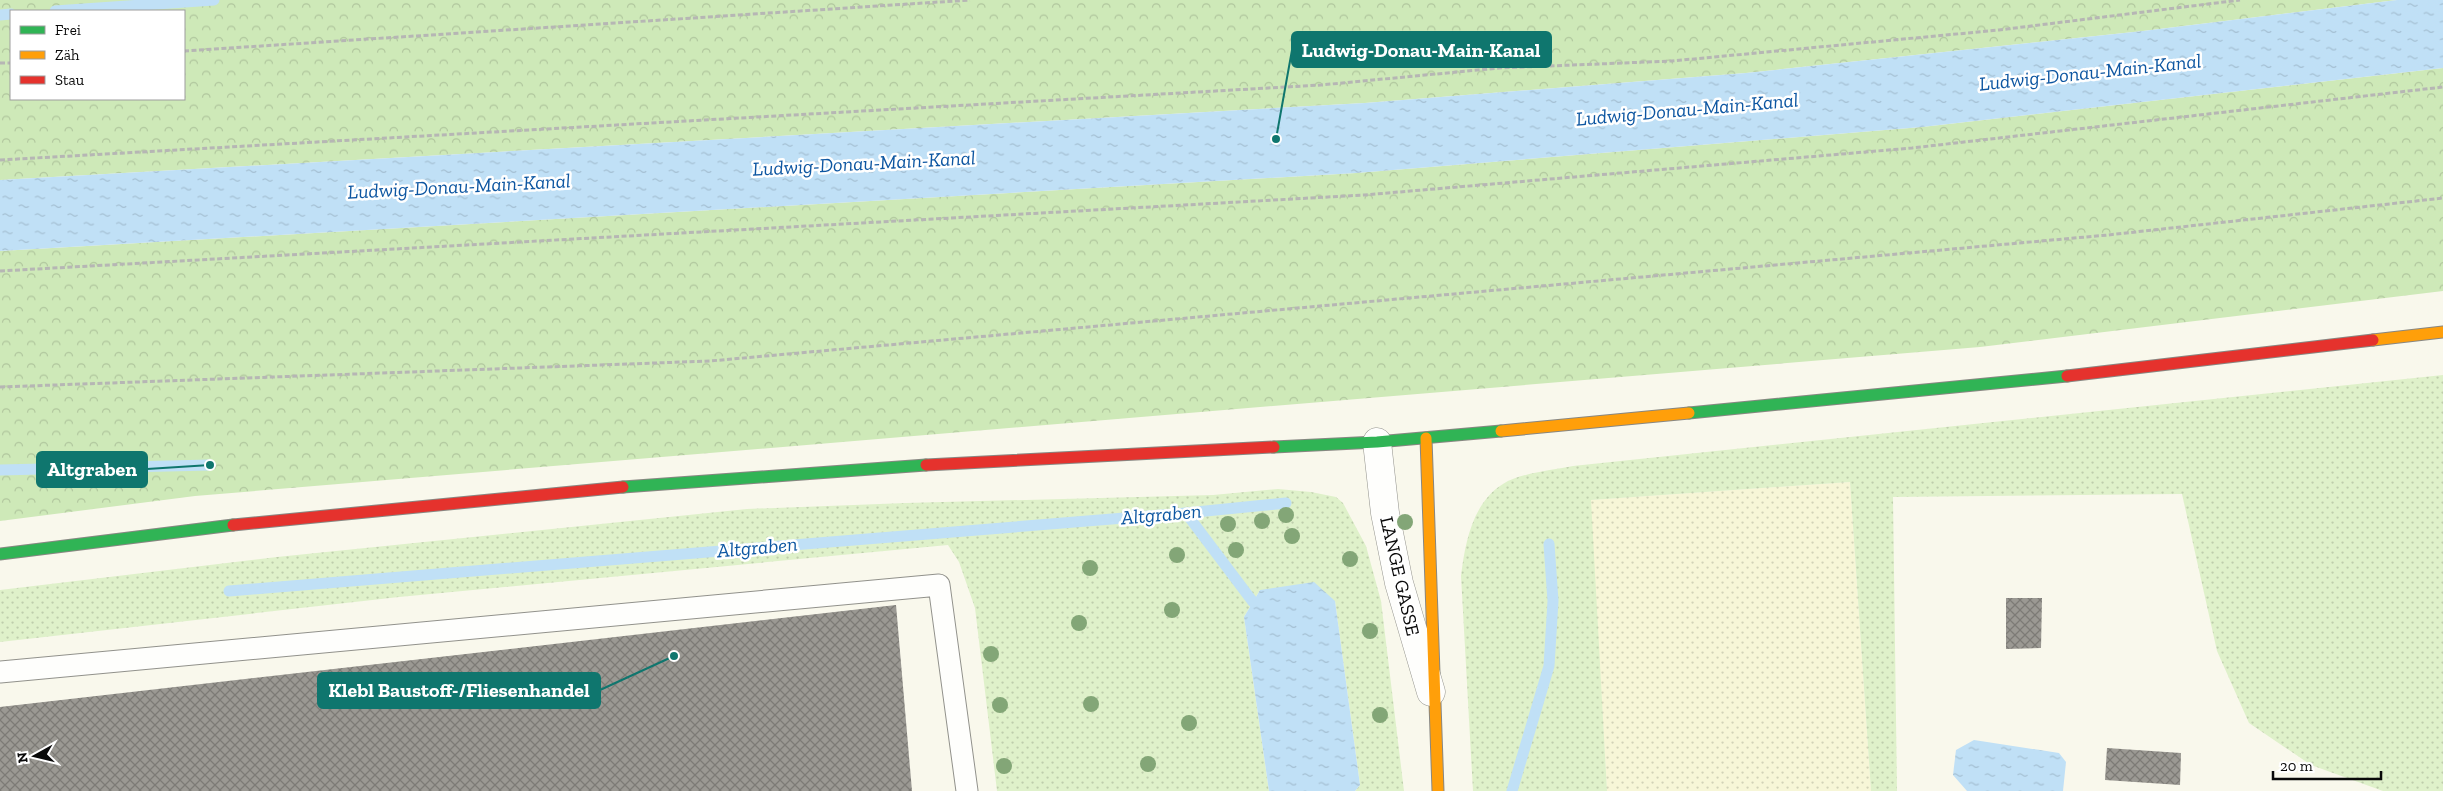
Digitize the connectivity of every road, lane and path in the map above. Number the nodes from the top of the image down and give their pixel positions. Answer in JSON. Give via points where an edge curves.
{"nodes":[{"id":1,"x":970,"y":0,"type":"edge"},
{"id":2,"x":2240,"y":0,"type":"edge"},
{"id":3,"x":185,"y":51,"type":"edge"},
{"id":4,"x":2443,"y":87,"type":"edge"},
{"id":5,"x":0,"y":160,"type":"edge"},
{"id":6,"x":2443,"y":198,"type":"edge"},
{"id":7,"x":0,"y":271,"type":"edge"},
{"id":8,"x":2443,"y":332,"type":"edge"},
{"id":9,"x":0,"y":386,"type":"edge"},
{"id":10,"x":1426,"y":438,"type":"junction"},
{"id":11,"x":1376,"y":442,"type":"junction"},
{"id":12,"x":0,"y":554,"type":"edge"},
{"id":13,"x":0,"y":672,"type":"edge"},
{"id":14,"x":1436,"y":707,"type":"junction"},
{"id":15,"x":967,"y":791,"type":"edge"},
{"id":16,"x":1438,"y":791,"type":"edge"}],
"edges":[{"from":1,"to":3,"type":"path"},
{"from":2,"to":5,"type":"path","via":[[1999,30],[1672,61],[1499,68],[1322,85]]},
{"from":4,"to":7,"type":"path","via":[[1912,148],[1364,196]]},
{"from":6,"to":9,"type":"path","via":[[2108,235],[710,361]]},
{"from":8,"to":10,"type":"main road","via":[[1986,386]]},
{"from":10,"to":11,"type":"main road"},
{"from":10,"to":14,"type":"main road","name":"LANGE GASSE"},
{"from":11,"to":12,"type":"main road","via":[[908,466],[696,482],[403,507],[191,529]]},
{"from":11,"to":14,"type":"street","name":"LANGE GASSE","via":[[1397,575]]},
{"from":13,"to":15,"type":"lane","via":[[938,585]]},
{"from":14,"to":16,"type":"main road","name":"LANGE GASSE"}]}
